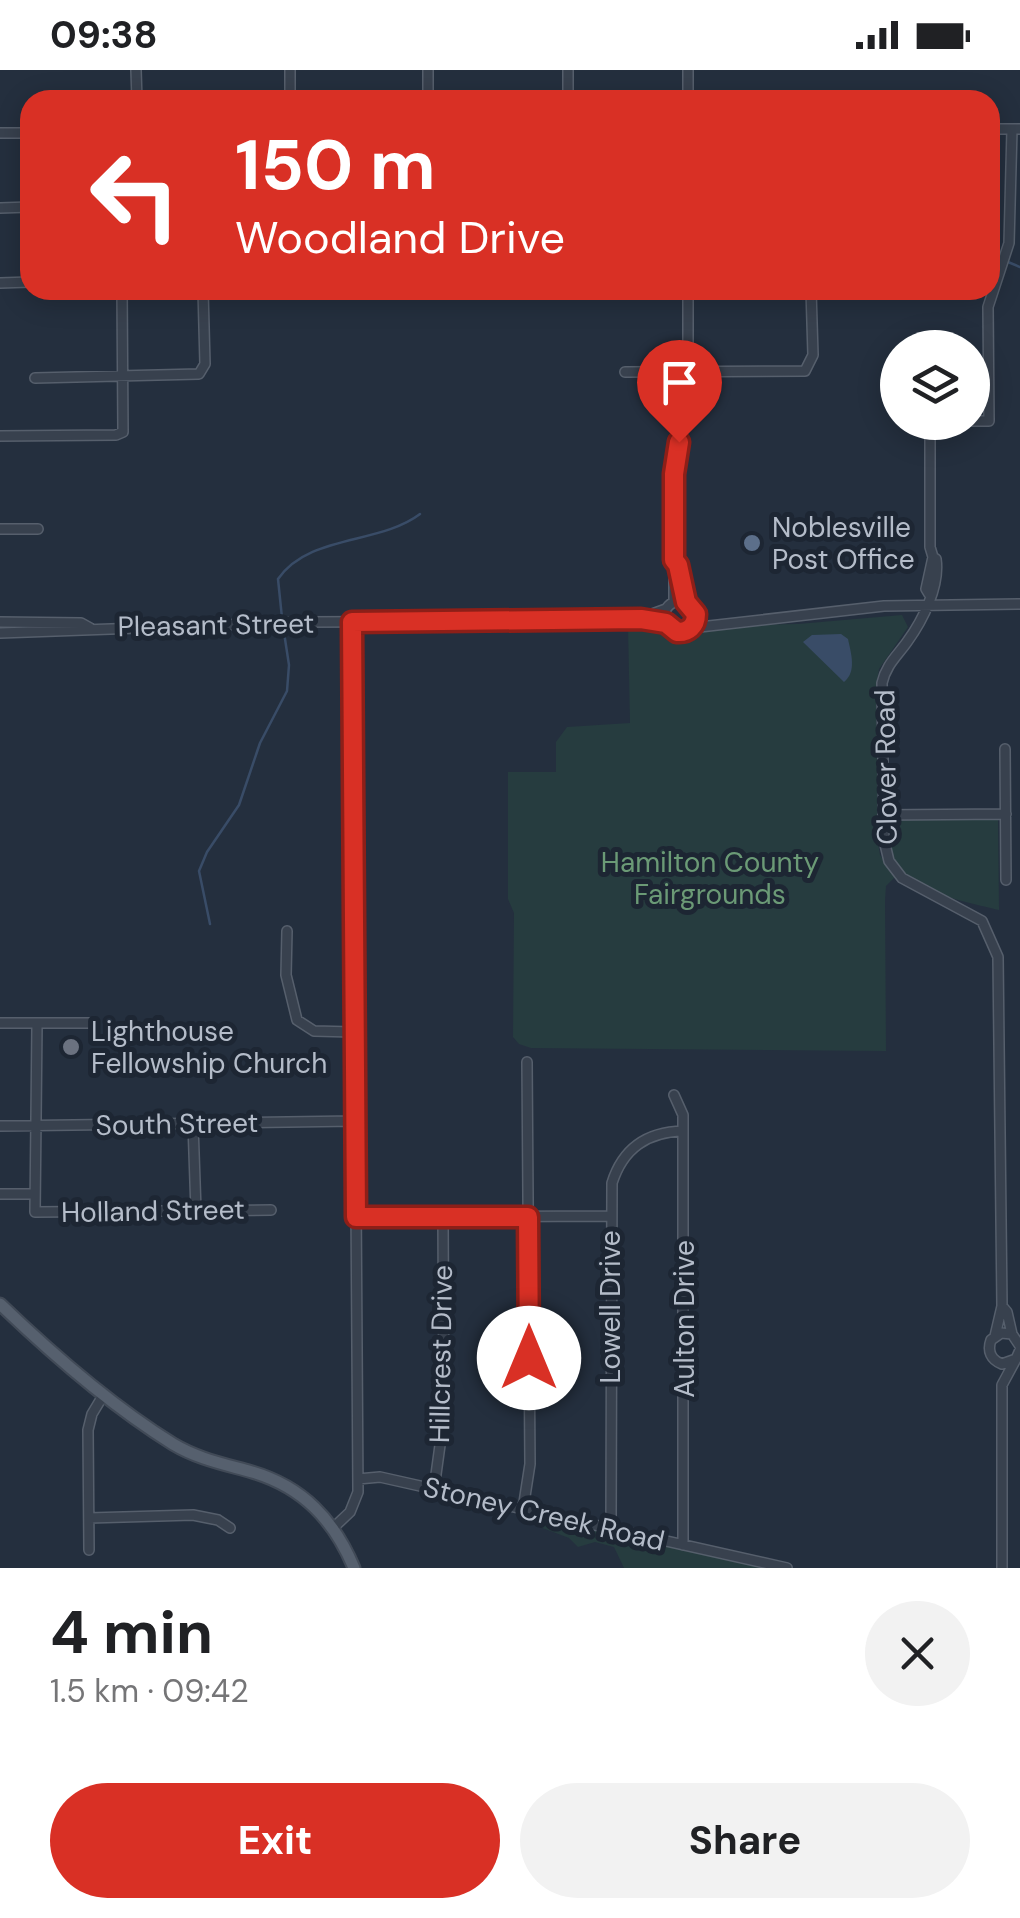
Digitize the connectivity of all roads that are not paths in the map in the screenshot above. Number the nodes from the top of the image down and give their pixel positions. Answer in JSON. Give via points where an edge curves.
{"nodes":[{"id":1,"x":1016,"y":129,"type":"edge"},
{"id":2,"x":1000,"y":270,"type":"edge"},
{"id":3,"x":122,"y":300,"type":"edge"},
{"id":4,"x":204,"y":300,"type":"edge"},
{"id":5,"x":688,"y":300,"type":"edge"},
{"id":6,"x":812,"y":300,"type":"edge"},
{"id":7,"x":990,"y":300,"type":"edge"},
{"id":8,"x":988,"y":330,"type":"edge"},
{"id":9,"x":625,"y":372,"type":"dead end"},
{"id":10,"x":688,"y":372,"type":"junction"},
{"id":11,"x":123,"y":376,"type":"junction"},
{"id":12,"x":35,"y":378,"type":"dead end"},
{"id":13,"x":0,"y":436,"type":"edge"},
{"id":14,"x":930,"y":440,"type":"edge"},
{"id":15,"x":0,"y":529,"type":"edge"},
{"id":16,"x":38,"y":529,"type":"dead end"},
{"id":17,"x":674,"y":560,"type":"junction"},
{"id":18,"x":928,"y":599,"type":"junction"},
{"id":19,"x":686,"y":602,"type":"junction"},
{"id":20,"x":1020,"y":604,"type":"edge"},
{"id":21,"x":670,"y":606,"type":"junction"},
{"id":22,"x":695,"y":612,"type":"junction"},
{"id":23,"x":641,"y":619,"type":"junction"},
{"id":24,"x":752,"y":620,"type":"junction"},
{"id":25,"x":0,"y":622,"type":"edge"},
{"id":26,"x":352,"y":622,"type":"junction"},
{"id":27,"x":666,"y":623,"type":"junction"},
{"id":28,"x":90,"y":628,"type":"junction"},
{"id":29,"x":691,"y":628,"type":"junction"},
{"id":30,"x":0,"y":633,"type":"edge"},
{"id":31,"x":1006,"y":748,"type":"dead end"},
{"id":32,"x":1006,"y":814,"type":"junction"},
{"id":33,"x":883,"y":815,"type":"junction"},
{"id":34,"x":1006,"y":880,"type":"dead end"},
{"id":35,"x":287,"y":931,"type":"dead end"},
{"id":36,"x":0,"y":1023,"type":"edge"},
{"id":37,"x":94,"y":1023,"type":"dead end"},
{"id":38,"x":37,"y":1024,"type":"junction"},
{"id":39,"x":353,"y":1032,"type":"junction"},
{"id":40,"x":527,"y":1062,"type":"dead end"},
{"id":41,"x":674,"y":1095,"type":"dead end"},
{"id":42,"x":354,"y":1122,"type":"junction"},
{"id":43,"x":193,"y":1124,"type":"junction"},
{"id":44,"x":35,"y":1125,"type":"junction"},
{"id":45,"x":0,"y":1126,"type":"edge"},
{"id":46,"x":683,"y":1131,"type":"junction"},
{"id":47,"x":0,"y":1194,"type":"edge"},
{"id":48,"x":35,"y":1194,"type":"junction"},
{"id":49,"x":271,"y":1210,"type":"dead end"},
{"id":50,"x":196,"y":1211,"type":"junction"},
{"id":51,"x":610,"y":1216,"type":"junction"},
{"id":52,"x":356,"y":1217,"type":"junction"},
{"id":53,"x":528,"y":1217,"type":"junction"},
{"id":54,"x":443,"y":1218,"type":"junction"},
{"id":55,"x":0,"y":1304,"type":"edge"},
{"id":56,"x":1002,"y":1306,"type":"junction"},
{"id":57,"x":995,"y":1336,"type":"junction"},
{"id":58,"x":1018,"y":1347,"type":"edge"},
{"id":59,"x":994,"y":1359,"type":"junction"},
{"id":60,"x":1002,"y":1386,"type":"junction"},
{"id":61,"x":104,"y":1394,"type":"junction"},
{"id":62,"x":358,"y":1478,"type":"junction"},
{"id":63,"x":434,"y":1489,"type":"junction"},
{"id":64,"x":523,"y":1509,"type":"junction"},
{"id":65,"x":89,"y":1518,"type":"junction"},
{"id":66,"x":230,"y":1528,"type":"dead end"},
{"id":67,"x":334,"y":1528,"type":"junction"},
{"id":68,"x":611,"y":1528,"type":"junction"},
{"id":69,"x":684,"y":1545,"type":"junction"},
{"id":70,"x":89,"y":1550,"type":"dead end"},
{"id":71,"x":354,"y":1568,"type":"edge"},
{"id":72,"x":787,"y":1568,"type":"edge"},
{"id":73,"x":1002,"y":1568,"type":"edge"}],
"edges":[{"from":1,"to":2,"type":"street"},
{"from":3,"to":11,"type":"street"},
{"from":4,"to":11,"type":"street","via":[[201,372]]},
{"from":5,"to":10,"type":"street"},
{"from":6,"to":10,"type":"street","via":[[813,360],[805,371]]},
{"from":7,"to":8,"type":"street"},
{"from":9,"to":10,"type":"street"},
{"from":10,"to":17,"type":"street","via":[[675,464]]},
{"from":11,"to":12,"type":"street"},
{"from":11,"to":13,"type":"street","via":[[123,432]]},
{"from":14,"to":18,"type":"street","via":[[930,547],[937,575]]},
{"from":15,"to":16,"type":"street"},
{"from":17,"to":19,"type":"street"},
{"from":17,"to":21,"type":"street"},
{"from":18,"to":20,"type":"street"},
{"from":18,"to":24,"type":"street"},
{"from":18,"to":33,"type":"street","name":"Clover Road","via":[[884,676]]},
{"from":19,"to":21,"type":"street"},
{"from":19,"to":22,"type":"street"},
{"from":21,"to":23,"type":"street","name":"Pleasant Street"},
{"from":21,"to":27,"type":"street"},
{"from":22,"to":24,"type":"street"},
{"from":22,"to":29,"type":"street"},
{"from":23,"to":26,"type":"street","name":"Pleasant Street"},
{"from":23,"to":27,"type":"street","name":"Pleasant Street"},
{"from":24,"to":29,"type":"street"},
{"from":25,"to":28,"type":"street","name":"Pleasant Street"},
{"from":26,"to":28,"type":"street","name":"Pleasant Street"},
{"from":26,"to":39,"type":"street"},
{"from":27,"to":29,"type":"street","via":[[677,632]]},
{"from":28,"to":30,"type":"street","name":"Pleasant Street"},
{"from":31,"to":32,"type":"street"},
{"from":32,"to":33,"type":"street"},
{"from":32,"to":34,"type":"street"},
{"from":33,"to":56,"type":"street","name":"Clover Road","via":[[885,848],[896,873],[982,922],[998,956]]},
{"from":35,"to":39,"type":"street","via":[[286,969],[298,1020],[314,1032]]},
{"from":36,"to":38,"type":"street"},
{"from":37,"to":38,"type":"street"},
{"from":38,"to":44,"type":"street"},
{"from":39,"to":42,"type":"street"},
{"from":40,"to":53,"type":"street"},
{"from":41,"to":46,"type":"street","name":"Aulton Drive"},
{"from":42,"to":43,"type":"street","name":"South Street"},
{"from":42,"to":52,"type":"street"},
{"from":43,"to":44,"type":"street","name":"South Street"},
{"from":43,"to":50,"type":"street"},
{"from":44,"to":45,"type":"street","name":"South Street"},
{"from":44,"to":48,"type":"street"},
{"from":46,"to":51,"type":"street","name":"Lowell Drive","via":[[656,1134],[628,1151],[612,1183]]},
{"from":46,"to":69,"type":"street","name":"Aulton Drive"},
{"from":47,"to":48,"type":"street","name":"Holland Street"},
{"from":48,"to":50,"type":"street","name":"Holland Street","via":[[36,1212]]},
{"from":49,"to":50,"type":"street","name":"Holland Street"},
{"from":51,"to":53,"type":"street"},
{"from":51,"to":68,"type":"street","name":"Lowell Drive"},
{"from":52,"to":54,"type":"street"},
{"from":52,"to":62,"type":"street"},
{"from":53,"to":54,"type":"street"},
{"from":53,"to":64,"type":"street","via":[[530,1464]]},
{"from":54,"to":63,"type":"street","name":"Hillcrest Drive","via":[[444,1416]]},
{"from":55,"to":61,"type":"main road"},
{"from":56,"to":57,"type":"street","name":"Clover Road"},
{"from":56,"to":58,"type":"street","name":"Clover Road"},
{"from":57,"to":58,"type":"street","via":[[1005,1332]]},
{"from":57,"to":59,"type":"street","via":[[989,1350]]},
{"from":58,"to":59,"type":"street","via":[[1007,1364]]},
{"from":58,"to":60,"type":"street"},
{"from":59,"to":60,"type":"street"},
{"from":60,"to":73,"type":"street"},
{"from":61,"to":65,"type":"street","via":[[88,1430]]},
{"from":61,"to":67,"type":"main road","via":[[190,1454],[283,1484]]},
{"from":62,"to":63,"type":"street","name":"Stoney Creek Road"},
{"from":62,"to":67,"type":"street","via":[[354,1507]]},
{"from":63,"to":64,"type":"street","name":"Stoney Creek Road"},
{"from":64,"to":68,"type":"street","name":"Stoney Creek Road"},
{"from":65,"to":66,"type":"street","via":[[193,1514]]},
{"from":65,"to":70,"type":"street"},
{"from":67,"to":71,"type":"main road"},
{"from":68,"to":69,"type":"street","name":"Stoney Creek Road"},
{"from":69,"to":72,"type":"street","name":"Stoney Creek Road"}]}
